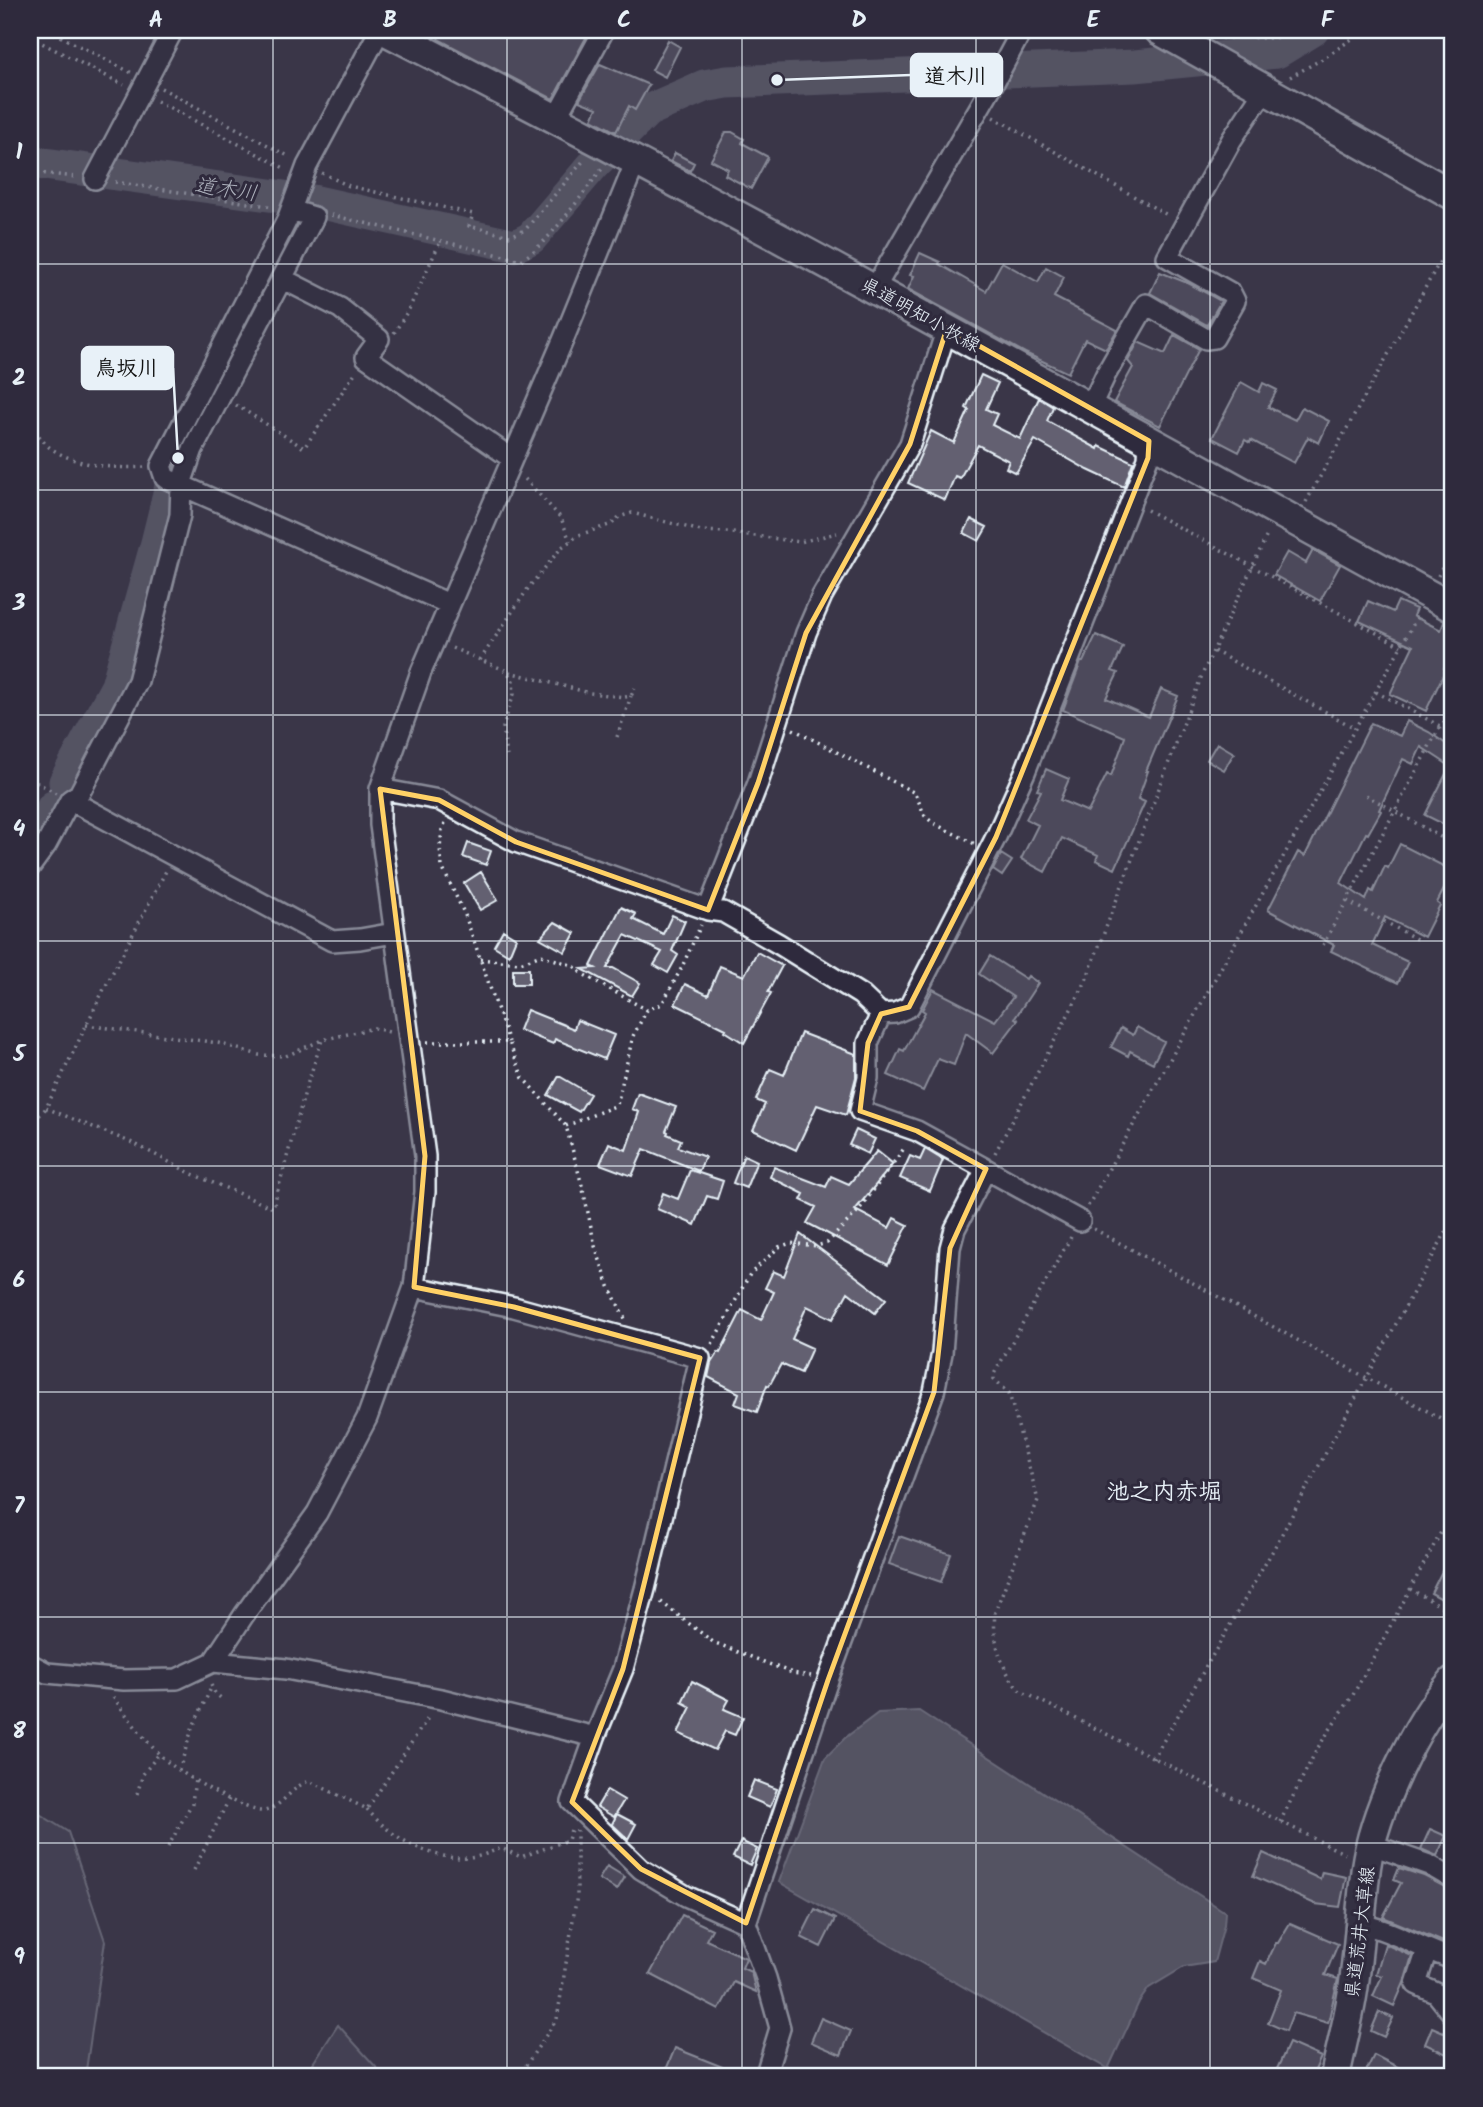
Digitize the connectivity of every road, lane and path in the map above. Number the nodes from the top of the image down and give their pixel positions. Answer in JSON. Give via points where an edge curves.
{"nodes":[{"id":1,"x":48,"y":30,"type":"edge"},
{"id":2,"x":173,"y":30,"type":"edge"},
{"id":3,"x":382,"y":30,"type":"edge"},
{"id":4,"x":604,"y":30,"type":"edge"},
{"id":5,"x":1021,"y":30,"type":"edge"},
{"id":6,"x":1159,"y":30,"type":"edge"},
{"id":7,"x":1295,"y":30,"type":"edge"},
{"id":8,"x":1365,"y":30,"type":"edge"},
{"id":9,"x":1232,"y":34,"type":"edge"},
{"id":10,"x":30,"y":37,"type":"edge"},
{"id":11,"x":1254,"y":82,"type":"junction"},
{"id":12,"x":143,"y":87,"type":"junction"},
{"id":13,"x":979,"y":109,"type":"junction"},
{"id":14,"x":556,"y":118,"type":"junction"},
{"id":15,"x":615,"y":150,"type":"junction"},
{"id":16,"x":30,"y":172,"type":"edge"},
{"id":17,"x":96,"y":179,"type":"junction"},
{"id":18,"x":1453,"y":195,"type":"edge"},
{"id":19,"x":300,"y":197,"type":"junction"},
{"id":20,"x":1170,"y":217,"type":"dead end"},
{"id":21,"x":1453,"y":238,"type":"edge"},
{"id":22,"x":440,"y":242,"type":"junction"},
{"id":23,"x":283,"y":279,"type":"junction"},
{"id":24,"x":875,"y":288,"type":"junction"},
{"id":25,"x":947,"y":328,"type":"junction"},
{"id":26,"x":379,"y":339,"type":"junction"},
{"id":27,"x":366,"y":357,"type":"junction"},
{"id":28,"x":221,"y":396,"type":"junction"},
{"id":29,"x":1090,"y":408,"type":"junction"},
{"id":30,"x":30,"y":425,"type":"edge"},
{"id":31,"x":34,"y":430,"type":"junction"},
{"id":32,"x":30,"y":440,"type":"edge"},
{"id":33,"x":1149,"y":441,"type":"junction"},
{"id":34,"x":30,"y":460,"type":"edge"},
{"id":35,"x":510,"y":460,"type":"junction"},
{"id":36,"x":30,"y":471,"type":"edge"},
{"id":37,"x":171,"y":478,"type":"junction"},
{"id":38,"x":1130,"y":502,"type":"junction"},
{"id":39,"x":1287,"y":517,"type":"junction"},
{"id":40,"x":863,"y":526,"type":"junction"},
{"id":41,"x":570,"y":541,"type":"junction"},
{"id":42,"x":1453,"y":546,"type":"edge"},
{"id":43,"x":1252,"y":567,"type":"junction"},
{"id":44,"x":1441,"y":601,"type":"edge"},
{"id":45,"x":449,"y":604,"type":"junction"},
{"id":46,"x":434,"y":640,"type":"junction"},
{"id":47,"x":1401,"y":646,"type":"junction"},
{"id":48,"x":1214,"y":651,"type":"junction"},
{"id":49,"x":480,"y":660,"type":"junction"},
{"id":50,"x":507,"y":671,"type":"junction"},
{"id":51,"x":635,"y":688,"type":"dead end"},
{"id":52,"x":1376,"y":692,"type":"junction"},
{"id":53,"x":631,"y":696,"type":"junction"},
{"id":54,"x":1453,"y":709,"type":"edge"},
{"id":55,"x":778,"y":721,"type":"junction"},
{"id":56,"x":1442,"y":727,"type":"junction"},
{"id":57,"x":1355,"y":728,"type":"junction"},
{"id":58,"x":1453,"y":733,"type":"edge"},
{"id":59,"x":617,"y":737,"type":"dead end"},
{"id":60,"x":507,"y":756,"type":"dead end"},
{"id":61,"x":30,"y":779,"type":"edge"},
{"id":62,"x":380,"y":789,"type":"junction"},
{"id":63,"x":1366,"y":795,"type":"dead end"},
{"id":64,"x":70,"y":800,"type":"junction"},
{"id":65,"x":452,"y":808,"type":"junction"},
{"id":66,"x":1395,"y":811,"type":"junction"},
{"id":67,"x":1453,"y":844,"type":"edge"},
{"id":68,"x":989,"y":851,"type":"junction"},
{"id":69,"x":174,"y":857,"type":"junction"},
{"id":70,"x":30,"y":867,"type":"edge"},
{"id":71,"x":1346,"y":901,"type":"junction"},
{"id":72,"x":708,"y":910,"type":"junction"},
{"id":73,"x":394,"y":933,"type":"junction"},
{"id":74,"x":1420,"y":941,"type":"dead end"},
{"id":75,"x":1323,"y":945,"type":"dead end"},
{"id":76,"x":480,"y":959,"type":"junction"},
{"id":77,"x":648,"y":1010,"type":"junction"},
{"id":78,"x":881,"y":1014,"type":"junction"},
{"id":79,"x":86,"y":1025,"type":"junction"},
{"id":80,"x":409,"y":1037,"type":"junction"},
{"id":81,"x":323,"y":1040,"type":"junction"},
{"id":82,"x":509,"y":1042,"type":"junction"},
{"id":83,"x":46,"y":1108,"type":"junction"},
{"id":84,"x":30,"y":1126,"type":"edge"},
{"id":85,"x":566,"y":1126,"type":"junction"},
{"id":86,"x":917,"y":1131,"type":"junction"},
{"id":87,"x":986,"y":1170,"type":"junction"},
{"id":88,"x":1453,"y":1219,"type":"edge"},
{"id":89,"x":1080,"y":1221,"type":"junction"},
{"id":90,"x":414,"y":1287,"type":"junction"},
{"id":91,"x":642,"y":1341,"type":"junction"},
{"id":92,"x":700,"y":1358,"type":"junction"},
{"id":93,"x":1366,"y":1378,"type":"junction"},
{"id":94,"x":1453,"y":1425,"type":"edge"},
{"id":95,"x":1453,"y":1510,"type":"edge"},
{"id":96,"x":1410,"y":1589,"type":"junction"},
{"id":97,"x":645,"y":1590,"type":"junction"},
{"id":98,"x":1453,"y":1613,"type":"edge"},
{"id":99,"x":213,"y":1662,"type":"junction"},
{"id":100,"x":30,"y":1664,"type":"edge"},
{"id":101,"x":97,"y":1678,"type":"junction"},
{"id":102,"x":828,"y":1680,"type":"junction"},
{"id":103,"x":1453,"y":1681,"type":"edge"},
{"id":104,"x":212,"y":1686,"type":"dead end"},
{"id":105,"x":440,"y":1699,"type":"junction"},
{"id":106,"x":595,"y":1737,"type":"junction"},
{"id":107,"x":160,"y":1753,"type":"junction"},
{"id":108,"x":1153,"y":1759,"type":"junction"},
{"id":109,"x":180,"y":1770,"type":"junction"},
{"id":110,"x":195,"y":1779,"type":"junction"},
{"id":111,"x":136,"y":1794,"type":"dead end"},
{"id":112,"x":229,"y":1799,"type":"junction"},
{"id":113,"x":576,"y":1807,"type":"junction"},
{"id":114,"x":367,"y":1809,"type":"junction"},
{"id":115,"x":1280,"y":1822,"type":"junction"},
{"id":116,"x":168,"y":1847,"type":"dead end"},
{"id":117,"x":1369,"y":1854,"type":"junction"},
{"id":118,"x":194,"y":1870,"type":"dead end"},
{"id":119,"x":1453,"y":1879,"type":"edge"},
{"id":120,"x":746,"y":1923,"type":"junction"},
{"id":121,"x":1360,"y":1924,"type":"junction"},
{"id":122,"x":1427,"y":1950,"type":"junction"},
{"id":123,"x":1453,"y":1959,"type":"edge"},
{"id":124,"x":1452,"y":2013,"type":"edge"},
{"id":125,"x":518,"y":2077,"type":"edge"},
{"id":126,"x":765,"y":2077,"type":"edge"},
{"id":127,"x":1335,"y":2077,"type":"edge"}],
"edges":[{"from":1,"to":12,"type":"path"},
{"from":2,"to":12,"type":"street"},
{"from":3,"to":14,"type":"main road","name":"県道明知小牧線"},
{"from":3,"to":19,"type":"street"},
{"from":4,"to":14,"type":"street"},
{"from":5,"to":13,"type":"street"},
{"from":6,"to":11,"type":"main road"},
{"from":7,"to":9,"type":"path","via":[[1270,38]]},
{"from":8,"to":11,"type":"path","via":[[1324,58]]},
{"from":10,"to":12,"type":"path"},
{"from":11,"to":18,"type":"main road"},
{"from":11,"to":29,"type":"street","via":[[1232,139],[1167,257],[1231,293],[1235,301],[1214,338],[1206,339],[1146,304]]},
{"from":12,"to":17,"type":"street"},
{"from":12,"to":19,"type":"path"},
{"from":12,"to":19,"type":"path"},
{"from":13,"to":20,"type":"path"},
{"from":13,"to":24,"type":"street"},
{"from":14,"to":15,"type":"main road","name":"県道明知小牧線"},
{"from":15,"to":19,"type":"path","via":[[525,230],[510,236],[468,226],[473,214],[349,186]]},
{"from":15,"to":22,"type":"path","via":[[542,243],[521,260]]},
{"from":15,"to":24,"type":"main road","name":"県道明知小牧線"},
{"from":15,"to":35,"type":"street","via":[[564,338]]},
{"from":16,"to":17,"type":"path"},
{"from":17,"to":19,"type":"path"},
{"from":19,"to":22,"type":"path","via":[[319,212]]},
{"from":19,"to":23,"type":"street"},
{"from":19,"to":37,"type":"street","via":[[252,292]]},
{"from":21,"to":39,"type":"path"},
{"from":22,"to":26,"type":"path","via":[[395,333],[387,340]]},
{"from":23,"to":26,"type":"street","via":[[340,308]]},
{"from":23,"to":28,"type":"street"},
{"from":24,"to":25,"type":"main road","name":"県道明知小牧線"},
{"from":25,"to":29,"type":"main road","name":"県道明知小牧線"},
{"from":25,"to":40,"type":"street","via":[[910,444]]},
{"from":26,"to":27,"type":"street"},
{"from":27,"to":28,"type":"path","via":[[304,448]]},
{"from":27,"to":35,"type":"street"},
{"from":28,"to":37,"type":"street"},
{"from":29,"to":33,"type":"main road","name":"県道明知小牧線"},
{"from":30,"to":31,"type":"path"},
{"from":31,"to":32,"type":"path"},
{"from":31,"to":37,"type":"path","via":[[48,446],[68,457]]},
{"from":33,"to":38,"type":"street","via":[[1148,458]]},
{"from":33,"to":39,"type":"main road","name":"県道明知小牧線"},
{"from":34,"to":36,"type":"path","via":[[34,462]]},
{"from":35,"to":41,"type":"path","via":[[561,517]]},
{"from":35,"to":45,"type":"street"},
{"from":37,"to":45,"type":"street"},
{"from":37,"to":64,"type":"street","via":[[180,515],[138,681],[79,794]]},
{"from":38,"to":43,"type":"path"},
{"from":38,"to":68,"type":"street","via":[[1025,772]]},
{"from":39,"to":43,"type":"path"},
{"from":39,"to":44,"type":"main road","name":"県道明知小牧線"},
{"from":40,"to":41,"type":"path","via":[[800,542],[701,531],[632,513]]},
{"from":40,"to":55,"type":"street","via":[[822,596]]},
{"from":41,"to":49,"type":"path","via":[[530,587]]},
{"from":42,"to":44,"type":"path"},
{"from":43,"to":47,"type":"path"},
{"from":43,"to":48,"type":"path"},
{"from":44,"to":47,"type":"path"},
{"from":45,"to":46,"type":"street"},
{"from":46,"to":49,"type":"path"},
{"from":46,"to":62,"type":"street"},
{"from":47,"to":52,"type":"path"},
{"from":48,"to":57,"type":"path"},
{"from":48,"to":87,"type":"path","via":[[1085,983]]},
{"from":49,"to":50,"type":"path"},
{"from":50,"to":53,"type":"path","via":[[590,693]]},
{"from":50,"to":60,"type":"path","via":[[514,694],[503,727]]},
{"from":51,"to":53,"type":"path"},
{"from":52,"to":56,"type":"path"},
{"from":52,"to":57,"type":"path"},
{"from":53,"to":59,"type":"path"},
{"from":54,"to":56,"type":"path"},
{"from":55,"to":68,"type":"path","via":[[915,793],[933,823]]},
{"from":55,"to":72,"type":"street"},
{"from":56,"to":58,"type":"path"},
{"from":56,"to":66,"type":"path"},
{"from":57,"to":89,"type":"path"},
{"from":61,"to":64,"type":"path"},
{"from":62,"to":65,"type":"street","via":[[439,800]]},
{"from":62,"to":73,"type":"street"},
{"from":63,"to":66,"type":"path"},
{"from":64,"to":69,"type":"street"},
{"from":64,"to":70,"type":"street"},
{"from":65,"to":72,"type":"street","via":[[516,842]]},
{"from":65,"to":76,"type":"path","via":[[442,830],[442,867]]},
{"from":66,"to":67,"type":"path"},
{"from":66,"to":71,"type":"path"},
{"from":68,"to":78,"type":"street","via":[[909,1007]]},
{"from":69,"to":73,"type":"street","via":[[332,941]]},
{"from":69,"to":79,"type":"path"},
{"from":71,"to":74,"type":"path"},
{"from":71,"to":75,"type":"path"},
{"from":72,"to":77,"type":"path","via":[[662,1004]]},
{"from":72,"to":78,"type":"street","via":[[723,912],[779,944],[861,995]]},
{"from":73,"to":80,"type":"street"},
{"from":76,"to":77,"type":"path","via":[[520,964],[541,955],[574,967]]},
{"from":76,"to":82,"type":"path"},
{"from":77,"to":85,"type":"path","via":[[633,1036],[617,1105]]},
{"from":78,"to":86,"type":"street","via":[[869,1043],[868,1078],[860,1111]]},
{"from":79,"to":81,"type":"path","via":[[218,1043],[259,1055],[286,1056]]},
{"from":79,"to":83,"type":"path"},
{"from":80,"to":81,"type":"path","via":[[374,1028]]},
{"from":80,"to":82,"type":"path","via":[[426,1042]]},
{"from":80,"to":90,"type":"street","via":[[425,1157]]},
{"from":81,"to":83,"type":"path","via":[[274,1208]]},
{"from":82,"to":85,"type":"path","via":[[523,1078]]},
{"from":83,"to":84,"type":"path"},
{"from":85,"to":91,"type":"path","via":[[609,1286]]},
{"from":86,"to":87,"type":"street"},
{"from":86,"to":92,"type":"path","via":[[859,1210],[827,1243],[779,1247],[750,1274],[708,1352]]},
{"from":87,"to":89,"type":"street"},
{"from":87,"to":102,"type":"street","via":[[950,1248],[942,1353],[934,1392]]},
{"from":88,"to":93,"type":"path"},
{"from":89,"to":93,"type":"path"},
{"from":89,"to":108,"type":"path","via":[[994,1374],[994,1380],[1009,1394],[1038,1500],[995,1612],[993,1630],[1006,1674],[1019,1690]]},
{"from":90,"to":91,"type":"street","via":[[514,1307]]},
{"from":90,"to":99,"type":"street","via":[[367,1418],[317,1513]]},
{"from":91,"to":92,"type":"street"},
{"from":92,"to":97,"type":"street"},
{"from":93,"to":94,"type":"path"},
{"from":93,"to":108,"type":"path"},
{"from":95,"to":96,"type":"path"},
{"from":96,"to":98,"type":"path"},
{"from":96,"to":115,"type":"path"},
{"from":97,"to":102,"type":"path","via":[[713,1642],[792,1672]]},
{"from":97,"to":106,"type":"street","via":[[623,1669]]},
{"from":99,"to":101,"type":"street","via":[[177,1679]]},
{"from":99,"to":105,"type":"street","via":[[286,1669]]},
{"from":100,"to":101,"type":"street","via":[[47,1673]]},
{"from":101,"to":107,"type":"path"},
{"from":102,"to":120,"type":"street"},
{"from":103,"to":117,"type":"main road","name":"県道荒井大草線","via":[[1407,1753]]},
{"from":104,"to":109,"type":"path"},
{"from":105,"to":106,"type":"street"},
{"from":105,"to":114,"type":"path"},
{"from":106,"to":113,"type":"street","via":[[572,1802]]},
{"from":107,"to":109,"type":"path"},
{"from":107,"to":111,"type":"path","via":[[143,1774]]},
{"from":108,"to":115,"type":"path"},
{"from":109,"to":110,"type":"path"},
{"from":110,"to":112,"type":"path"},
{"from":110,"to":116,"type":"path","via":[[192,1803]]},
{"from":112,"to":114,"type":"path","via":[[251,1811],[266,1811],[309,1781]]},
{"from":112,"to":118,"type":"path"},
{"from":113,"to":114,"type":"path","via":[[568,1840],[521,1857],[501,1848],[472,1858],[430,1853],[407,1842]]},
{"from":113,"to":120,"type":"street","via":[[641,1868],[686,1896]]},
{"from":113,"to":125,"type":"path","via":[[577,1895],[557,2020]]},
{"from":115,"to":117,"type":"path"},
{"from":117,"to":119,"type":"street","via":[[1429,1866]]},
{"from":117,"to":121,"type":"main road","name":"県道荒井大草線"},
{"from":120,"to":126,"type":"street","via":[[780,2028]]},
{"from":121,"to":122,"type":"street","via":[[1382,1928]]},
{"from":121,"to":127,"type":"main road","name":"県道荒井大草線","via":[[1354,1986]]},
{"from":122,"to":123,"type":"street"},
{"from":122,"to":124,"type":"street","via":[[1416,1984],[1436,1993]]}]}
